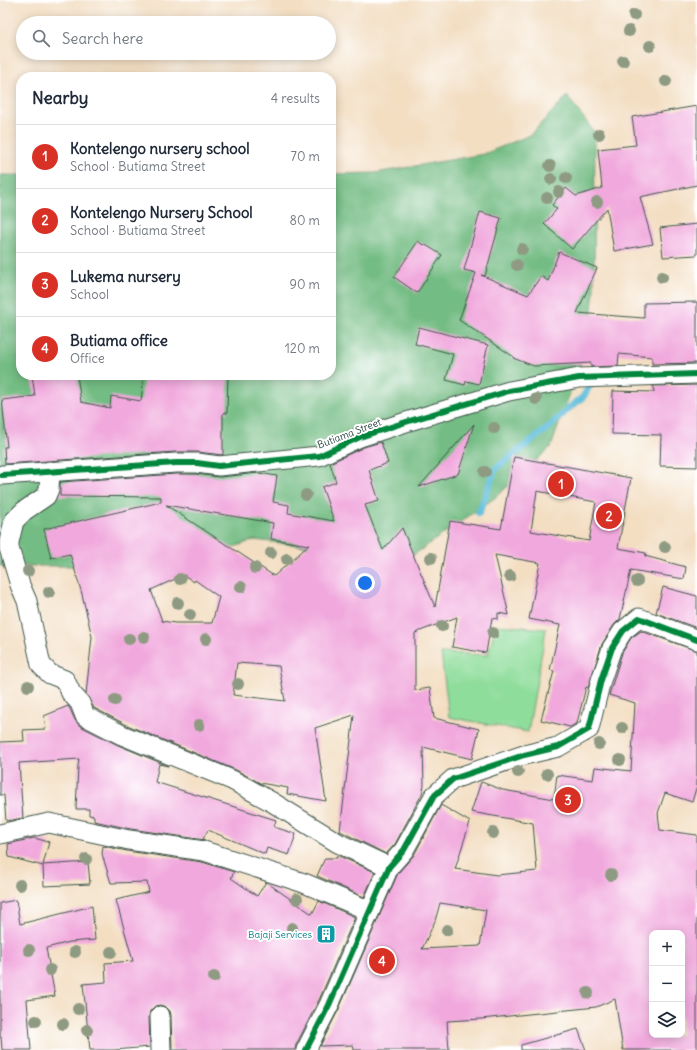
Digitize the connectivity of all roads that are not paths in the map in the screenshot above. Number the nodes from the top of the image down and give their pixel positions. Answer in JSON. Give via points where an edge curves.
{"nodes":[{"id":1,"x":697,"y":374,"type":"edge"},
{"id":2,"x":50,"y":471,"type":"junction"},
{"id":3,"x":2,"y":475,"type":"dead end"},
{"id":4,"x":697,"y":640,"type":"edge"},
{"id":5,"x":0,"y":834,"type":"edge"},
{"id":6,"x":389,"y":867,"type":"junction"},
{"id":7,"x":370,"y":911,"type":"junction"},
{"id":8,"x":160,"y":1016,"type":"dead end"},
{"id":9,"x":161,"y":1050,"type":"edge"},
{"id":10,"x":306,"y":1050,"type":"edge"}],
"edges":[{"from":1,"to":2,"type":"street","name":"Butiama Street","via":[[578,378],[509,391],[406,422],[319,456],[219,466],[176,463]]},
{"from":2,"to":3,"type":"street","name":"Butiama Street"},
{"from":2,"to":6,"type":"street","via":[[46,496],[14,521],[9,542],[27,602],[41,665],[46,671],[65,680],[85,716],[122,735],[232,780],[338,843]]},
{"from":4,"to":6,"type":"street","via":[[639,618],[623,631],[612,648],[589,729],[558,747],[524,755],[452,779],[434,796],[404,850]]},
{"from":5,"to":7,"type":"street","via":[[49,823],[129,840],[204,851],[304,883]]},
{"from":6,"to":7,"type":"street"},
{"from":7,"to":10,"type":"street","via":[[329,1005]]},
{"from":8,"to":9,"type":"street"}]}
